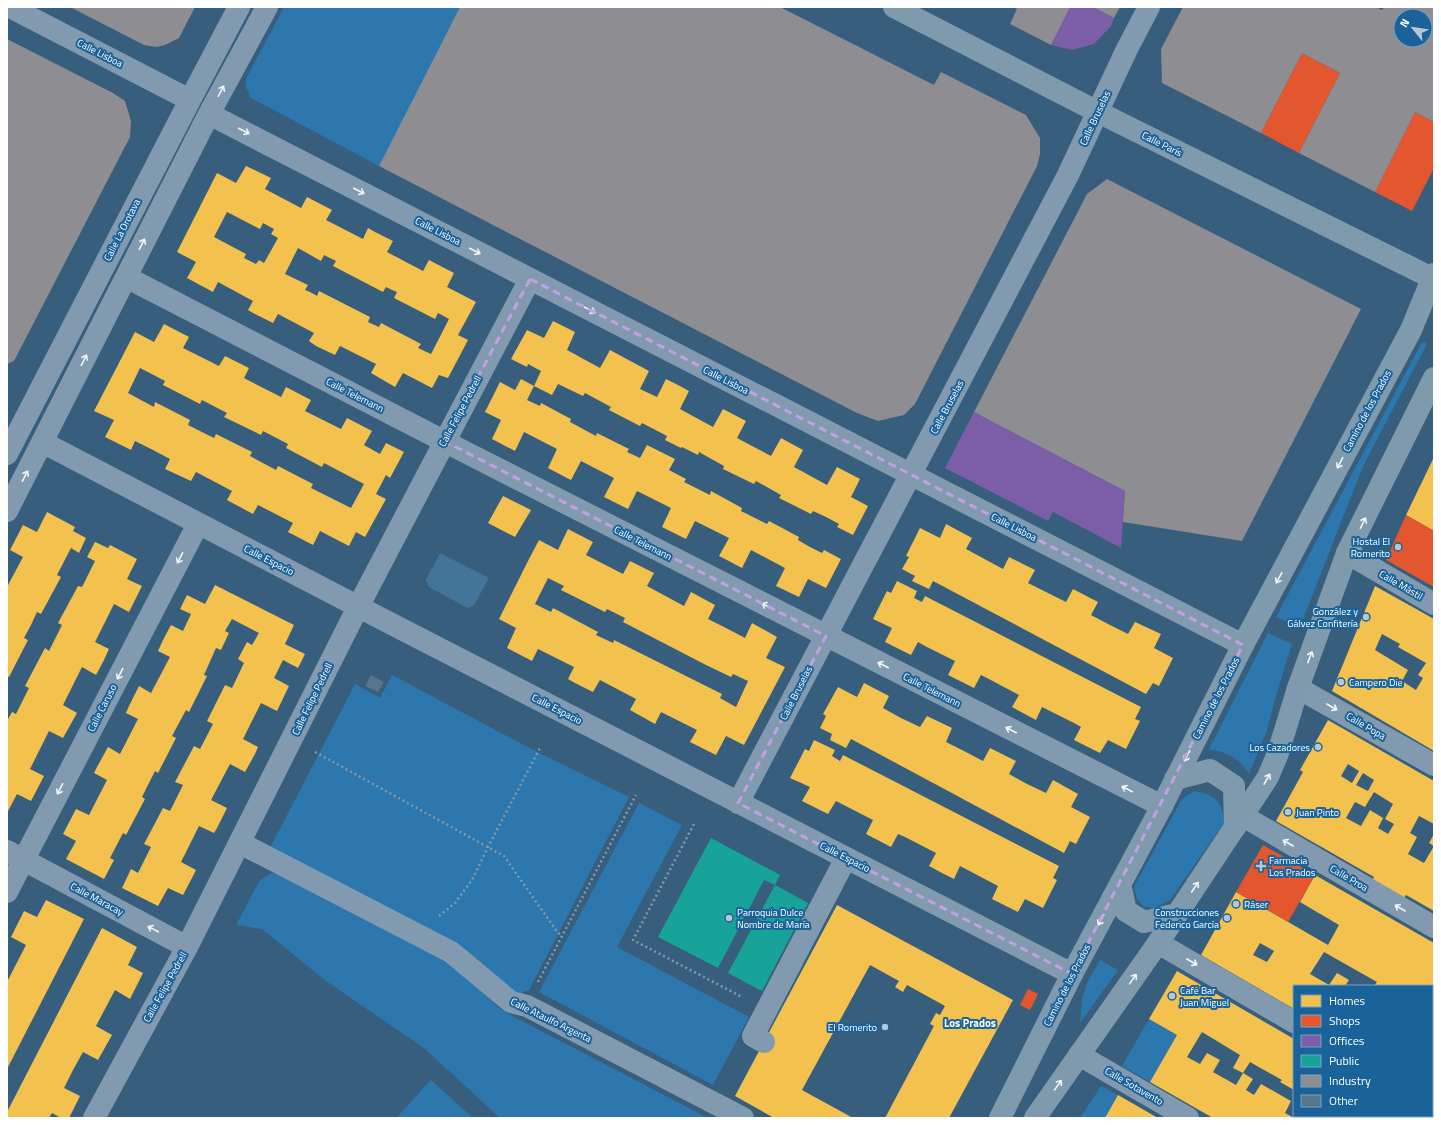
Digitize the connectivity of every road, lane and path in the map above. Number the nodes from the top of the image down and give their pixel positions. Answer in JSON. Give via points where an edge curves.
{"nodes":[{"id":1,"x":10,"y":7,"type":"edge"},
{"id":2,"x":239,"y":7,"type":"edge"},
{"id":3,"x":267,"y":7,"type":"edge"},
{"id":4,"x":894,"y":7,"type":"edge"},
{"id":5,"x":1149,"y":7,"type":"edge"},
{"id":6,"x":190,"y":100,"type":"junction"},
{"id":7,"x":1098,"y":112,"type":"junction"},
{"id":8,"x":209,"y":114,"type":"junction"},
{"id":9,"x":126,"y":277,"type":"junction"},
{"id":10,"x":530,"y":279,"type":"junction"},
{"id":11,"x":1433,"y":280,"type":"edge"},
{"id":12,"x":1434,"y":378,"type":"edge"},
{"id":13,"x":15,"y":418,"type":"edge"},
{"id":14,"x":444,"y":441,"type":"junction"},
{"id":15,"x":42,"y":442,"type":"junction"},
{"id":16,"x":7,"y":454,"type":"edge"},
{"id":17,"x":911,"y":475,"type":"junction"},
{"id":18,"x":7,"y":511,"type":"edge"},
{"id":19,"x":198,"y":524,"type":"junction"},
{"id":20,"x":1347,"y":554,"type":"junction"},
{"id":21,"x":1434,"y":604,"type":"edge"},
{"id":22,"x":358,"y":607,"type":"junction"},
{"id":23,"x":826,"y":636,"type":"junction"},
{"id":24,"x":1243,"y":645,"type":"junction"},
{"id":25,"x":1298,"y":688,"type":"junction"},
{"id":26,"x":292,"y":738,"type":"junction"},
{"id":27,"x":541,"y":746,"type":"dead end"},
{"id":28,"x":1434,"y":765,"type":"edge"},
{"id":29,"x":1175,"y":779,"type":"junction"},
{"id":30,"x":636,"y":795,"type":"dead end"},
{"id":31,"x":738,"y":802,"type":"junction"},
{"id":32,"x":1162,"y":806,"type":"junction"},
{"id":33,"x":1239,"y":822,"type":"junction"},
{"id":34,"x":694,"y":824,"type":"dead end"},
{"id":35,"x":240,"y":842,"type":"junction"},
{"id":36,"x":488,"y":847,"type":"junction"},
{"id":37,"x":15,"y":856,"type":"edge"},
{"id":38,"x":846,"y":858,"type":"junction"},
{"id":39,"x":1120,"y":884,"type":"junction"},
{"id":40,"x":7,"y":892,"type":"edge"},
{"id":41,"x":1177,"y":914,"type":"junction"},
{"id":42,"x":1434,"y":928,"type":"edge"},
{"id":43,"x":417,"y":934,"type":"junction"},
{"id":44,"x":562,"y":936,"type":"junction"},
{"id":45,"x":1158,"y":943,"type":"junction"},
{"id":46,"x":187,"y":947,"type":"junction"},
{"id":47,"x":1072,"y":974,"type":"junction"},
{"id":48,"x":745,"y":998,"type":"dead end"},
{"id":49,"x":527,"y":1006,"type":"junction"},
{"id":50,"x":1293,"y":1021,"type":"edge"},
{"id":51,"x":764,"y":1042,"type":"dead end"},
{"id":52,"x":1079,"y":1055,"type":"junction"},
{"id":53,"x":94,"y":1118,"type":"edge"},
{"id":54,"x":743,"y":1118,"type":"edge"},
{"id":55,"x":1000,"y":1118,"type":"edge"},
{"id":56,"x":1035,"y":1118,"type":"edge"},
{"id":57,"x":1188,"y":1118,"type":"edge"}],
"edges":[{"from":1,"to":6,"type":"street","name":"Calle Lisboa"},
{"from":2,"to":6,"type":"street","name":"Calle La Orotava"},
{"from":8,"to":3,"type":"street","one_way":true},
{"from":4,"to":7,"type":"main road","name":"Calle París"},
{"from":5,"to":7,"type":"street","name":"Calle Bruselas"},
{"from":6,"to":13,"type":"street","name":"Calle La Orotava"},
{"from":7,"to":11,"type":"main road","name":"Calle París"},
{"from":7,"to":17,"type":"street","name":"Calle Bruselas","via":[[1068,175]]},
{"from":9,"to":8,"type":"street","one_way":true},
{"from":8,"to":10,"type":"street","name":"Calle Lisboa","one_way":true},
{"from":9,"to":14,"type":"street","name":"Calle Telemann"},
{"from":15,"to":9,"type":"street","one_way":true},
{"from":10,"to":14,"type":"street","name":"Calle Felipe Pedrell"},
{"from":10,"to":17,"type":"street","name":"Calle Lisboa","one_way":true},
{"from":11,"to":24,"type":"main road","name":"Camino de los Prados","one_way":true,"via":[[1411,330]]},
{"from":20,"to":12,"type":"main road","one_way":true},
{"from":13,"to":16,"type":"street","name":"Calle La Orotava"},
{"from":14,"to":22,"type":"street","name":"Calle Felipe Pedrell"},
{"from":23,"to":14,"type":"street","name":"Calle Telemann","one_way":true},
{"from":18,"to":15,"type":"street","one_way":true},
{"from":15,"to":19,"type":"street","name":"Calle Espacio"},
{"from":17,"to":23,"type":"street","name":"Calle Bruselas"},
{"from":17,"to":24,"type":"street","name":"Calle Lisboa"},
{"from":19,"to":22,"type":"street","name":"Calle Espacio"},
{"from":19,"to":37,"type":"street","name":"Calle Caruso","one_way":true},
{"from":20,"to":21,"type":"street","name":"Calle Mástil"},
{"from":25,"to":20,"type":"main road","one_way":true},
{"from":22,"to":26,"type":"street","name":"Calle Felipe Pedrell"},
{"from":22,"to":31,"type":"street","name":"Calle Espacio"},
{"from":23,"to":31,"type":"street","name":"Calle Bruselas"},
{"from":32,"to":23,"type":"street","name":"Calle Telemann","one_way":true},
{"from":24,"to":29,"type":"main road","name":"Camino de los Prados","one_way":true},
{"from":25,"to":28,"type":"street","name":"Calle Popa","one_way":true},
{"from":33,"to":25,"type":"main road","one_way":true,"via":[[1268,776],[1278,753]]},
{"from":26,"to":35,"type":"street","name":"Calle Felipe Pedrell"},
{"from":26,"to":36,"type":"path"},
{"from":27,"to":36,"type":"path"},
{"from":29,"to":32,"type":"main road","name":"Camino de los Prados"},
{"from":29,"to":33,"type":"main road","via":[[1210,770],[1234,786]]},
{"from":30,"to":44,"type":"path"},
{"from":31,"to":38,"type":"street","name":"Calle Espacio"},
{"from":32,"to":39,"type":"main road","name":"Camino de los Prados"},
{"from":41,"to":33,"type":"main road","one_way":true},
{"from":42,"to":33,"type":"street","name":"Calle Proa","one_way":true},
{"from":34,"to":48,"type":"path","via":[[633,940]]},
{"from":35,"to":43,"type":"street","name":"Calle Ataulfo Argenta"},
{"from":35,"to":46,"type":"street","name":"Calle Felipe Pedrell"},
{"from":36,"to":43,"type":"path","via":[[472,880],[455,903]]},
{"from":36,"to":44,"type":"path","via":[[504,856]]},
{"from":37,"to":40,"type":"street","name":"Calle Caruso"},
{"from":46,"to":37,"type":"street","name":"Calle Maracay","one_way":true},
{"from":38,"to":47,"type":"street","name":"Calle Espacio"},
{"from":38,"to":51,"type":"street","via":[[753,1036]]},
{"from":39,"to":41,"type":"main road","via":[[1126,911],[1144,922]]},
{"from":39,"to":47,"type":"main road","name":"Camino de los Prados","one_way":true},
{"from":41,"to":45,"type":"main road"},
{"from":43,"to":49,"type":"street","name":"Calle Ataulfo Argenta","via":[[451,952],[511,1002]]},
{"from":44,"to":49,"type":"path"},
{"from":45,"to":50,"type":"street","one_way":true},
{"from":52,"to":45,"type":"main road","one_way":true},
{"from":46,"to":53,"type":"street","name":"Calle Felipe Pedrell"},
{"from":47,"to":55,"type":"main road","name":"Camino de los Prados"},
{"from":49,"to":54,"type":"street","name":"Calle Ataulfo Argenta"},
{"from":56,"to":52,"type":"main road","one_way":true},
{"from":52,"to":57,"type":"street","name":"Calle Sotavento"}]}
